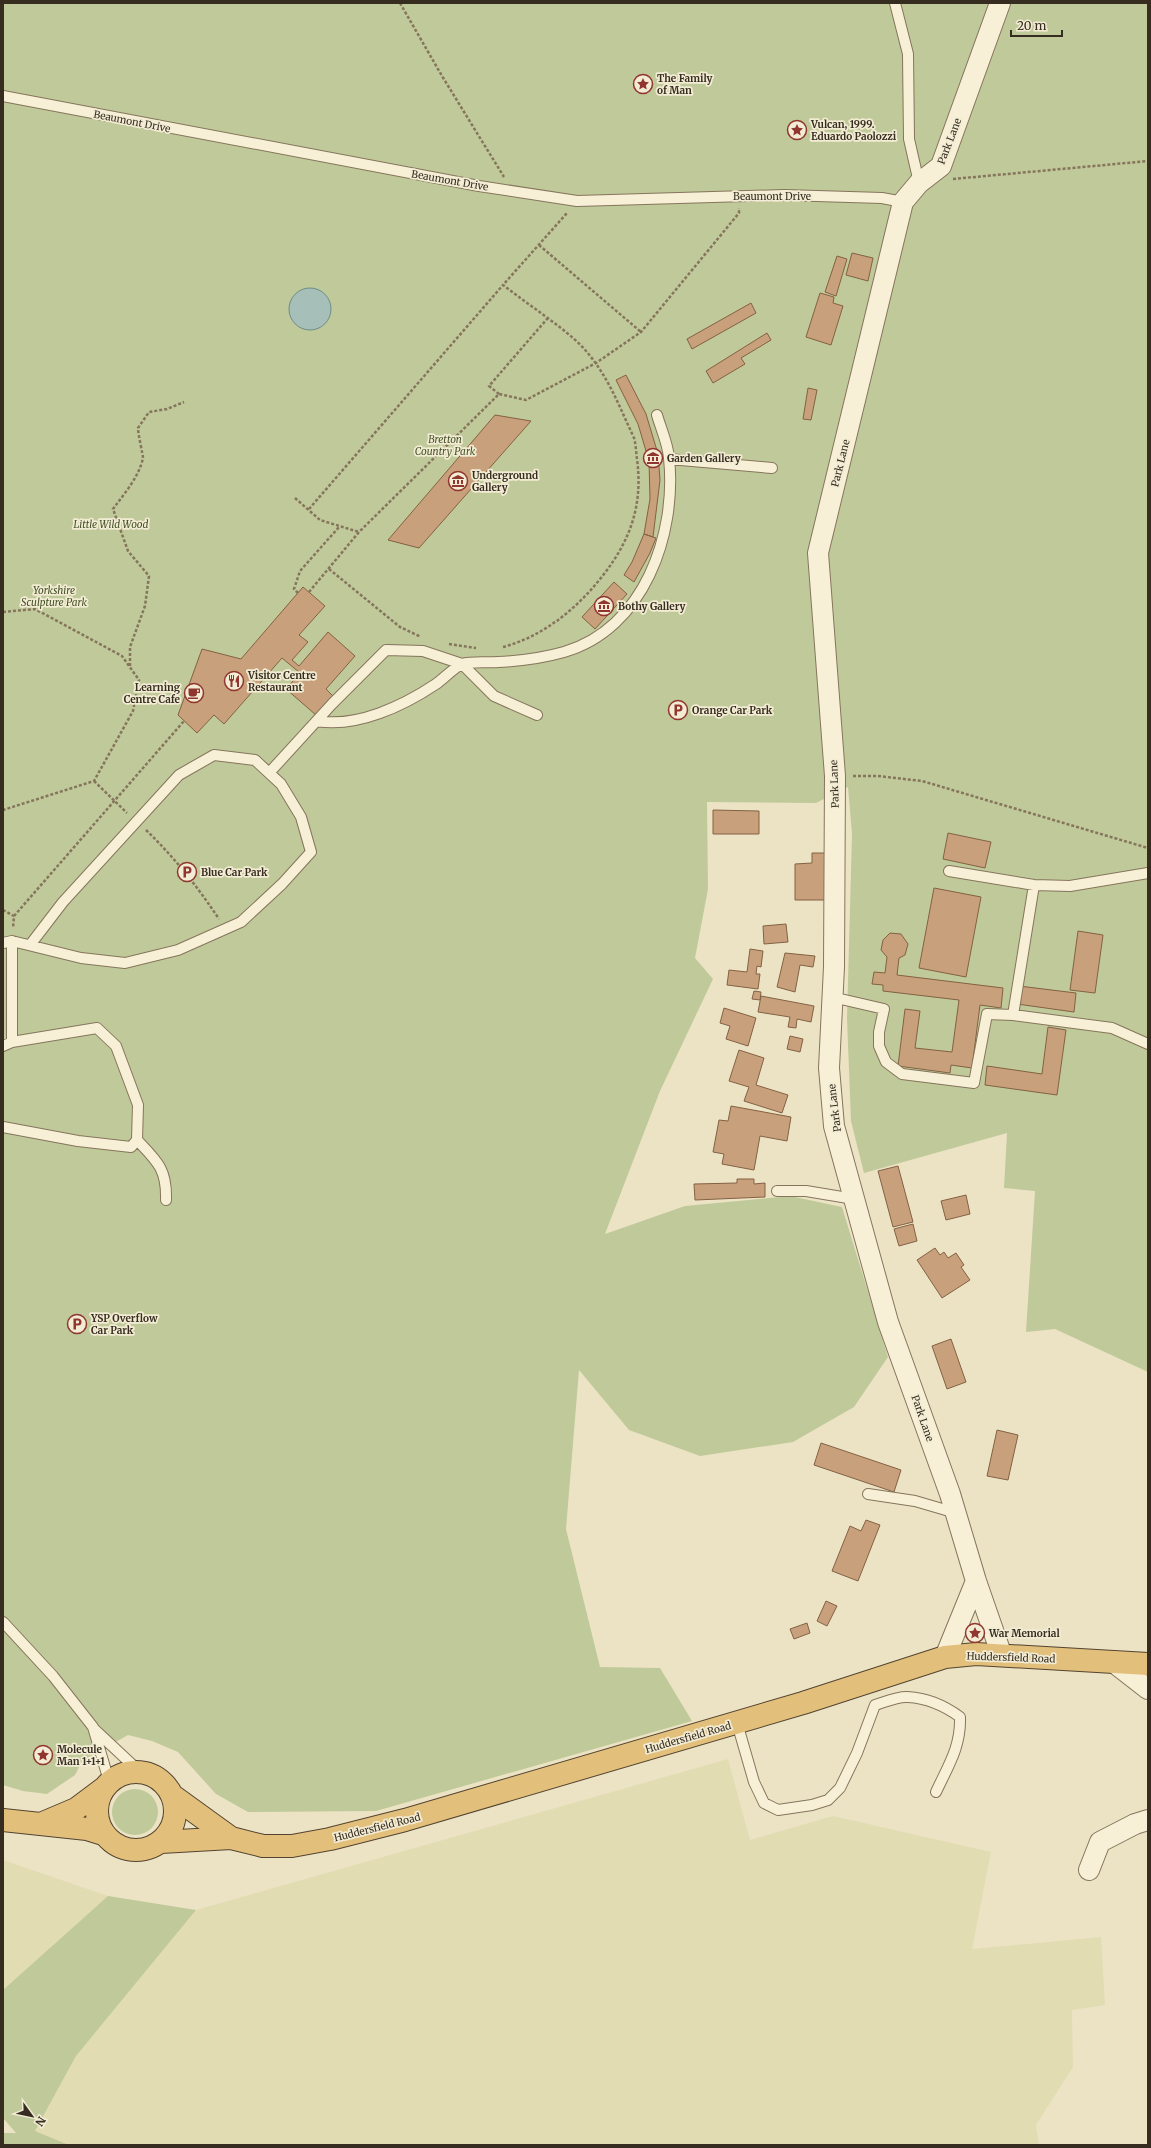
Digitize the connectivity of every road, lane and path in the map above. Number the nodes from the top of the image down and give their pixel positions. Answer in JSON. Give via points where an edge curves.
{"nodes":[{"id":1,"x":400,"y":3,"type":"edge"},
{"id":2,"x":895,"y":3,"type":"edge"},
{"id":3,"x":1000,"y":3,"type":"edge"},
{"id":4,"x":3,"y":96,"type":"edge"},
{"id":5,"x":1148,"y":161,"type":"edge"},
{"id":6,"x":950,"y":180,"type":"dead end"},
{"id":7,"x":919,"y":183,"type":"junction"},
{"id":8,"x":513,"y":191,"type":"junction"},
{"id":9,"x":740,"y":196,"type":"junction"},
{"id":10,"x":577,"y":201,"type":"junction"},
{"id":11,"x":903,"y":202,"type":"junction"},
{"id":12,"x":538,"y":245,"type":"junction"},
{"id":13,"x":503,"y":285,"type":"junction"},
{"id":14,"x":547,"y":318,"type":"junction"},
{"id":15,"x":641,"y":332,"type":"junction"},
{"id":16,"x":596,"y":363,"type":"junction"},
{"id":17,"x":499,"y":394,"type":"junction"},
{"id":18,"x":184,"y":402,"type":"dead end"},
{"id":19,"x":657,"y":415,"type":"dead end"},
{"id":20,"x":669,"y":458,"type":"junction"},
{"id":21,"x":772,"y":468,"type":"dead end"},
{"id":22,"x":295,"y":498,"type":"dead end"},
{"id":23,"x":309,"y":509,"type":"junction"},
{"id":24,"x":339,"y":527,"type":"junction"},
{"id":25,"x":359,"y":532,"type":"junction"},
{"id":26,"x":329,"y":569,"type":"junction"},
{"id":27,"x":309,"y":592,"type":"dead end"},
{"id":28,"x":298,"y":593,"type":"dead end"},
{"id":29,"x":3,"y":612,"type":"edge"},
{"id":30,"x":424,"y":638,"type":"dead end"},
{"id":31,"x":445,"y":643,"type":"dead end"},
{"id":32,"x":477,"y":648,"type":"dead end"},
{"id":33,"x":501,"y":648,"type":"dead end"},
{"id":34,"x":462,"y":664,"type":"junction"},
{"id":35,"x":130,"y":667,"type":"junction"},
{"id":36,"x":537,"y":715,"type":"dead end"},
{"id":37,"x":184,"y":721,"type":"dead end"},
{"id":38,"x":317,"y":721,"type":"junction"},
{"id":39,"x":269,"y":773,"type":"junction"},
{"id":40,"x":834,"y":776,"type":"junction"},
{"id":41,"x":94,"y":781,"type":"junction"},
{"id":42,"x":113,"y":800,"type":"junction"},
{"id":43,"x":3,"y":810,"type":"edge"},
{"id":44,"x":136,"y":821,"type":"junction"},
{"id":45,"x":1148,"y":848,"type":"edge"},
{"id":46,"x":948,"y":871,"type":"dead end"},
{"id":47,"x":1148,"y":873,"type":"edge"},
{"id":48,"x":1034,"y":885,"type":"junction"},
{"id":49,"x":3,"y":910,"type":"edge"},
{"id":50,"x":14,"y":916,"type":"junction"},
{"id":51,"x":225,"y":929,"type":"junction"},
{"id":52,"x":7,"y":942,"type":"edge"},
{"id":53,"x":30,"y":945,"type":"junction"},
{"id":54,"x":832,"y":997,"type":"junction"},
{"id":55,"x":1013,"y":1015,"type":"junction"},
{"id":56,"x":8,"y":1044,"type":"edge"},
{"id":57,"x":1148,"y":1044,"type":"edge"},
{"id":58,"x":3,"y":1126,"type":"edge"},
{"id":59,"x":137,"y":1140,"type":"junction"},
{"id":60,"x":777,"y":1191,"type":"dead end"},
{"id":61,"x":854,"y":1199,"type":"junction"},
{"id":62,"x":166,"y":1200,"type":"dead end"},
{"id":63,"x":868,"y":1494,"type":"dead end"},
{"id":64,"x":956,"y":1513,"type":"junction"},
{"id":65,"x":976,"y":1581,"type":"junction"},
{"id":66,"x":3,"y":1622,"type":"edge"},
{"id":67,"x":1002,"y":1656,"type":"junction"},
{"id":68,"x":944,"y":1657,"type":"junction"},
{"id":69,"x":1112,"y":1661,"type":"junction"},
{"id":70,"x":1148,"y":1664,"type":"edge"},
{"id":71,"x":1148,"y":1689,"type":"edge"},
{"id":72,"x":737,"y":1722,"type":"junction"},
{"id":73,"x":93,"y":1727,"type":"junction"},
{"id":74,"x":140,"y":1772,"type":"junction"},
{"id":75,"x":107,"y":1785,"type":"junction"},
{"id":76,"x":936,"y":1792,"type":"dead end"},
{"id":77,"x":173,"y":1796,"type":"junction"},
{"id":78,"x":3,"y":1820,"type":"edge"},
{"id":79,"x":1148,"y":1820,"type":"edge"},
{"id":80,"x":42,"y":1823,"type":"junction"},
{"id":81,"x":103,"y":1834,"type":"junction"},
{"id":82,"x":231,"y":1838,"type":"junction"},
{"id":83,"x":161,"y":1842,"type":"junction"},
{"id":84,"x":1089,"y":1870,"type":"dead end"}],
"edges":[{"from":1,"to":8,"type":"path"},
{"from":2,"to":7,"type":"lane","via":[[908,54],[909,139]]},
{"from":3,"to":7,"type":"street","name":"Park Lane","via":[[941,166]]},
{"from":4,"to":8,"type":"lane","name":"Beaumont Drive"},
{"from":5,"to":6,"type":"path"},
{"from":7,"to":11,"type":"street","name":"Park Lane"},
{"from":8,"to":10,"type":"lane","name":"Beaumont Drive"},
{"from":9,"to":10,"type":"lane","name":"Beaumont Drive"},
{"from":9,"to":11,"type":"lane","name":"Beaumont Drive","via":[[882,198]]},
{"from":9,"to":15,"type":"path","via":[[739,213]]},
{"from":10,"to":12,"type":"path"},
{"from":11,"to":40,"type":"street","name":"Park Lane","via":[[818,553]]},
{"from":12,"to":13,"type":"path"},
{"from":12,"to":15,"type":"path"},
{"from":13,"to":14,"type":"path"},
{"from":13,"to":23,"type":"path"},
{"from":14,"to":16,"type":"path","via":[[574,339]]},
{"from":14,"to":17,"type":"path","via":[[489,386]]},
{"from":15,"to":16,"type":"path"},
{"from":16,"to":17,"type":"path","via":[[526,400]]},
{"from":16,"to":33,"type":"path","via":[[611,387],[634,440],[639,474],[638,501],[630,531],[614,561],[590,592],[565,615],[526,640]]},
{"from":17,"to":25,"type":"path"},
{"from":18,"to":35,"type":"path","via":[[167,409],[149,412],[138,428],[143,457],[133,480],[113,509],[128,551],[149,576],[145,606],[130,648]]},
{"from":19,"to":20,"type":"lane"},
{"from":20,"to":21,"type":"lane"},
{"from":20,"to":34,"type":"lane","via":[[670,477],[664,540],[652,573],[637,597],[617,620],[597,639],[564,652],[511,662]]},
{"from":22,"to":23,"type":"path"},
{"from":23,"to":24,"type":"path","via":[[320,520]]},
{"from":24,"to":25,"type":"path"},
{"from":24,"to":28,"type":"path","via":[[300,571],[294,589]]},
{"from":25,"to":26,"type":"path"},
{"from":26,"to":27,"type":"path"},
{"from":26,"to":30,"type":"path","via":[[400,627]]},
{"from":29,"to":35,"type":"path","via":[[35,609],[122,656]]},
{"from":31,"to":32,"type":"path"},
{"from":34,"to":36,"type":"lane","via":[[494,696]]},
{"from":34,"to":38,"type":"lane","via":[[424,692],[387,711],[341,720]]},
{"from":34,"to":38,"type":"lane","via":[[423,651],[386,650]]},
{"from":35,"to":41,"type":"path","via":[[139,680],[133,711]]},
{"from":37,"to":42,"type":"path"},
{"from":38,"to":39,"type":"lane"},
{"from":39,"to":44,"type":"lane","via":[[255,760],[214,755],[179,775]]},
{"from":39,"to":51,"type":"lane","via":[[281,784],[301,817],[311,852],[282,884],[241,922]]},
{"from":40,"to":45,"type":"path","via":[[878,776],[922,781]]},
{"from":40,"to":54,"type":"street","name":"Park Lane"},
{"from":41,"to":42,"type":"path"},
{"from":41,"to":43,"type":"path"},
{"from":42,"to":44,"type":"path"},
{"from":42,"to":50,"type":"path"},
{"from":44,"to":51,"type":"path","via":[[161,845],[199,889]]},
{"from":44,"to":53,"type":"lane","via":[[63,902]]},
{"from":46,"to":48,"type":"lane"},
{"from":47,"to":48,"type":"lane","via":[[1070,886]]},
{"from":48,"to":55,"type":"lane"},
{"from":49,"to":50,"type":"path"},
{"from":50,"to":52,"type":"path"},
{"from":51,"to":53,"type":"lane","via":[[178,950],[125,963],[81,958]]},
{"from":52,"to":53,"type":"lane"},
{"from":52,"to":56,"type":"lane"},
{"from":54,"to":55,"type":"lane","via":[[884,1009],[879,1046],[886,1062],[902,1074],[974,1083],[987,1014]]},
{"from":54,"to":61,"type":"street","name":"Park Lane","via":[[829,1068],[834,1126]]},
{"from":55,"to":57,"type":"lane","via":[[1112,1028]]},
{"from":56,"to":59,"type":"lane","via":[[97,1028],[116,1046],[138,1105]]},
{"from":58,"to":59,"type":"lane","via":[[78,1141],[131,1147]]},
{"from":59,"to":62,"type":"lane","via":[[156,1160],[167,1181]]},
{"from":60,"to":61,"type":"lane","via":[[806,1191]]},
{"from":61,"to":64,"type":"street","name":"Park Lane","via":[[888,1322]]},
{"from":63,"to":64,"type":"lane","via":[[915,1501]]},
{"from":64,"to":65,"type":"street","name":"Park Lane"},
{"from":65,"to":67,"type":"street","name":"Park Lane"},
{"from":65,"to":68,"type":"street"},
{"from":66,"to":73,"type":"lane","via":[[53,1676]]},
{"from":67,"to":68,"type":"highway","name":"Huddersfield Road","via":[[976,1654]]},
{"from":67,"to":69,"type":"highway","name":"Huddersfield Road"},
{"from":68,"to":72,"type":"highway","name":"Huddersfield Road"},
{"from":69,"to":70,"type":"highway","name":"Huddersfield Road"},
{"from":69,"to":71,"type":"street"},
{"from":72,"to":76,"type":"lane","via":[[754,1782],[764,1803],[778,1810],[828,1800],[840,1788],[857,1753],[875,1705],[907,1697],[936,1704],[960,1717],[959,1745]]},
{"from":72,"to":82,"type":"highway","name":"Huddersfield Road","via":[[406,1820],[330,1839],[292,1846],[263,1846]]},
{"from":73,"to":74,"type":"lane"},
{"from":73,"to":75,"type":"lane"},
{"from":74,"to":75,"type":"highway","name":"Huddersfield Road","via":[[122,1774]]},
{"from":74,"to":77,"type":"highway","name":"Huddersfield Road","via":[[157,1778]]},
{"from":75,"to":80,"type":"highway","name":"Huddersfield Road","via":[[76,1809]]},
{"from":75,"to":81,"type":"highway","via":[[98,1799],[96,1811]]},
{"from":77,"to":82,"type":"highway","name":"Huddersfield Road"},
{"from":77,"to":83,"type":"highway","via":[[176,1809],[174,1821],[169,1833]]},
{"from":78,"to":80,"type":"highway","name":"Huddersfield Road"},
{"from":79,"to":84,"type":"street","via":[[1100,1842]]},
{"from":80,"to":81,"type":"highway","name":"Huddersfield Road","via":[[87,1829]]},
{"from":81,"to":83,"type":"highway","name":"Huddersfield Road","via":[[113,1844],[137,1851],[150,1849]]},
{"from":82,"to":83,"type":"highway","name":"Huddersfield Road"}]}
